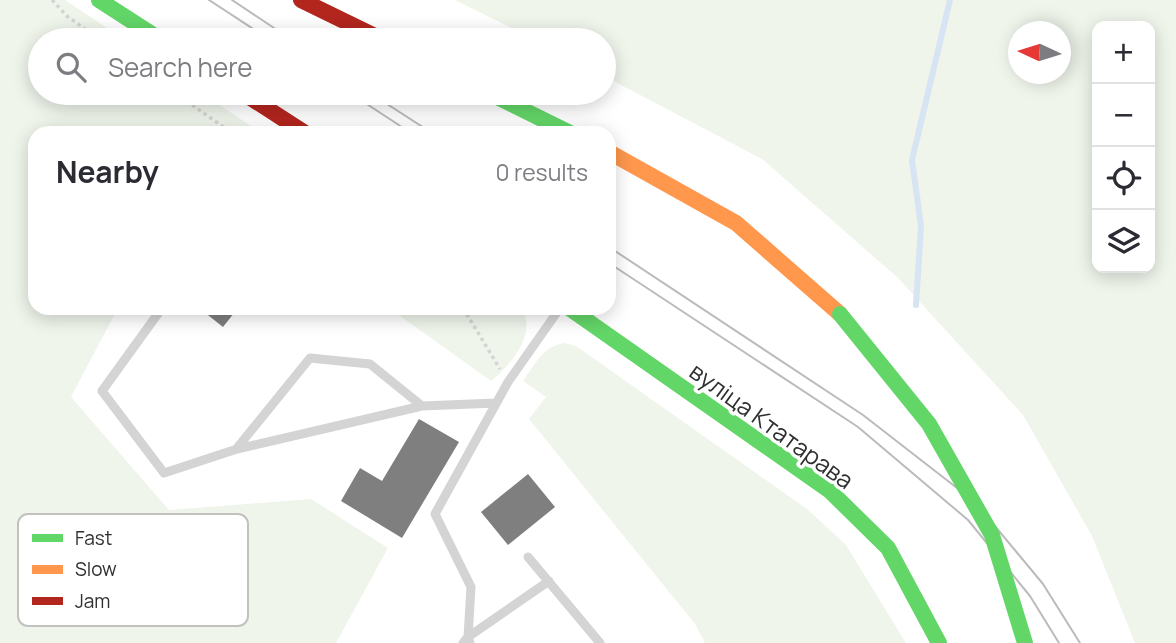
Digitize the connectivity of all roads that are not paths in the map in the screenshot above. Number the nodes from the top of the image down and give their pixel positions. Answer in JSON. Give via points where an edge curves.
{"nodes":[{"id":1,"x":99,"y":0,"type":"edge"},
{"id":2,"x":301,"y":0,"type":"edge"},
{"id":3,"x":142,"y":28,"type":"edge"},
{"id":4,"x":358,"y":28,"type":"edge"},
{"id":5,"x":262,"y":105,"type":"edge"},
{"id":6,"x":513,"y":105,"type":"edge"},
{"id":7,"x":294,"y":126,"type":"edge"},
{"id":8,"x":556,"y":126,"type":"edge"},
{"id":9,"x":616,"y":156,"type":"edge"},
{"id":10,"x":157,"y":315,"type":"edge"},
{"id":11,"x":554,"y":315,"type":"edge"},
{"id":12,"x":579,"y":315,"type":"edge"},
{"id":13,"x":496,"y":403,"type":"junction"},
{"id":14,"x":422,"y":406,"type":"junction"},
{"id":15,"x":237,"y":449,"type":"junction"},
{"id":16,"x":528,"y":557,"type":"dead end"},
{"id":17,"x":549,"y":580,"type":"junction"},
{"id":18,"x":467,"y":641,"type":"edge"},
{"id":19,"x":600,"y":643,"type":"edge"},
{"id":20,"x":939,"y":643,"type":"edge"},
{"id":21,"x":1024,"y":643,"type":"edge"}],
"edges":[{"from":1,"to":3,"type":"main road"},
{"from":2,"to":4,"type":"main road"},
{"from":5,"to":7,"type":"main road"},
{"from":6,"to":8,"type":"main road"},
{"from":9,"to":21,"type":"main road","bridge":true,"via":[[736,223],[840,314],[929,424],[992,535]]},
{"from":10,"to":15,"type":"lane","via":[[102,391],[164,473]]},
{"from":11,"to":13,"type":"lane"},
{"from":12,"to":20,"type":"main road","name":"вуліца Ктатарава","via":[[830,491],[888,548]]},
{"from":13,"to":14,"type":"lane"},
{"from":13,"to":18,"type":"lane","via":[[435,514],[471,587]]},
{"from":14,"to":15,"type":"lane"},
{"from":14,"to":15,"type":"lane","via":[[370,364],[310,358]]},
{"from":16,"to":17,"type":"lane"},
{"from":17,"to":18,"type":"lane"},
{"from":17,"to":19,"type":"lane"}]}
